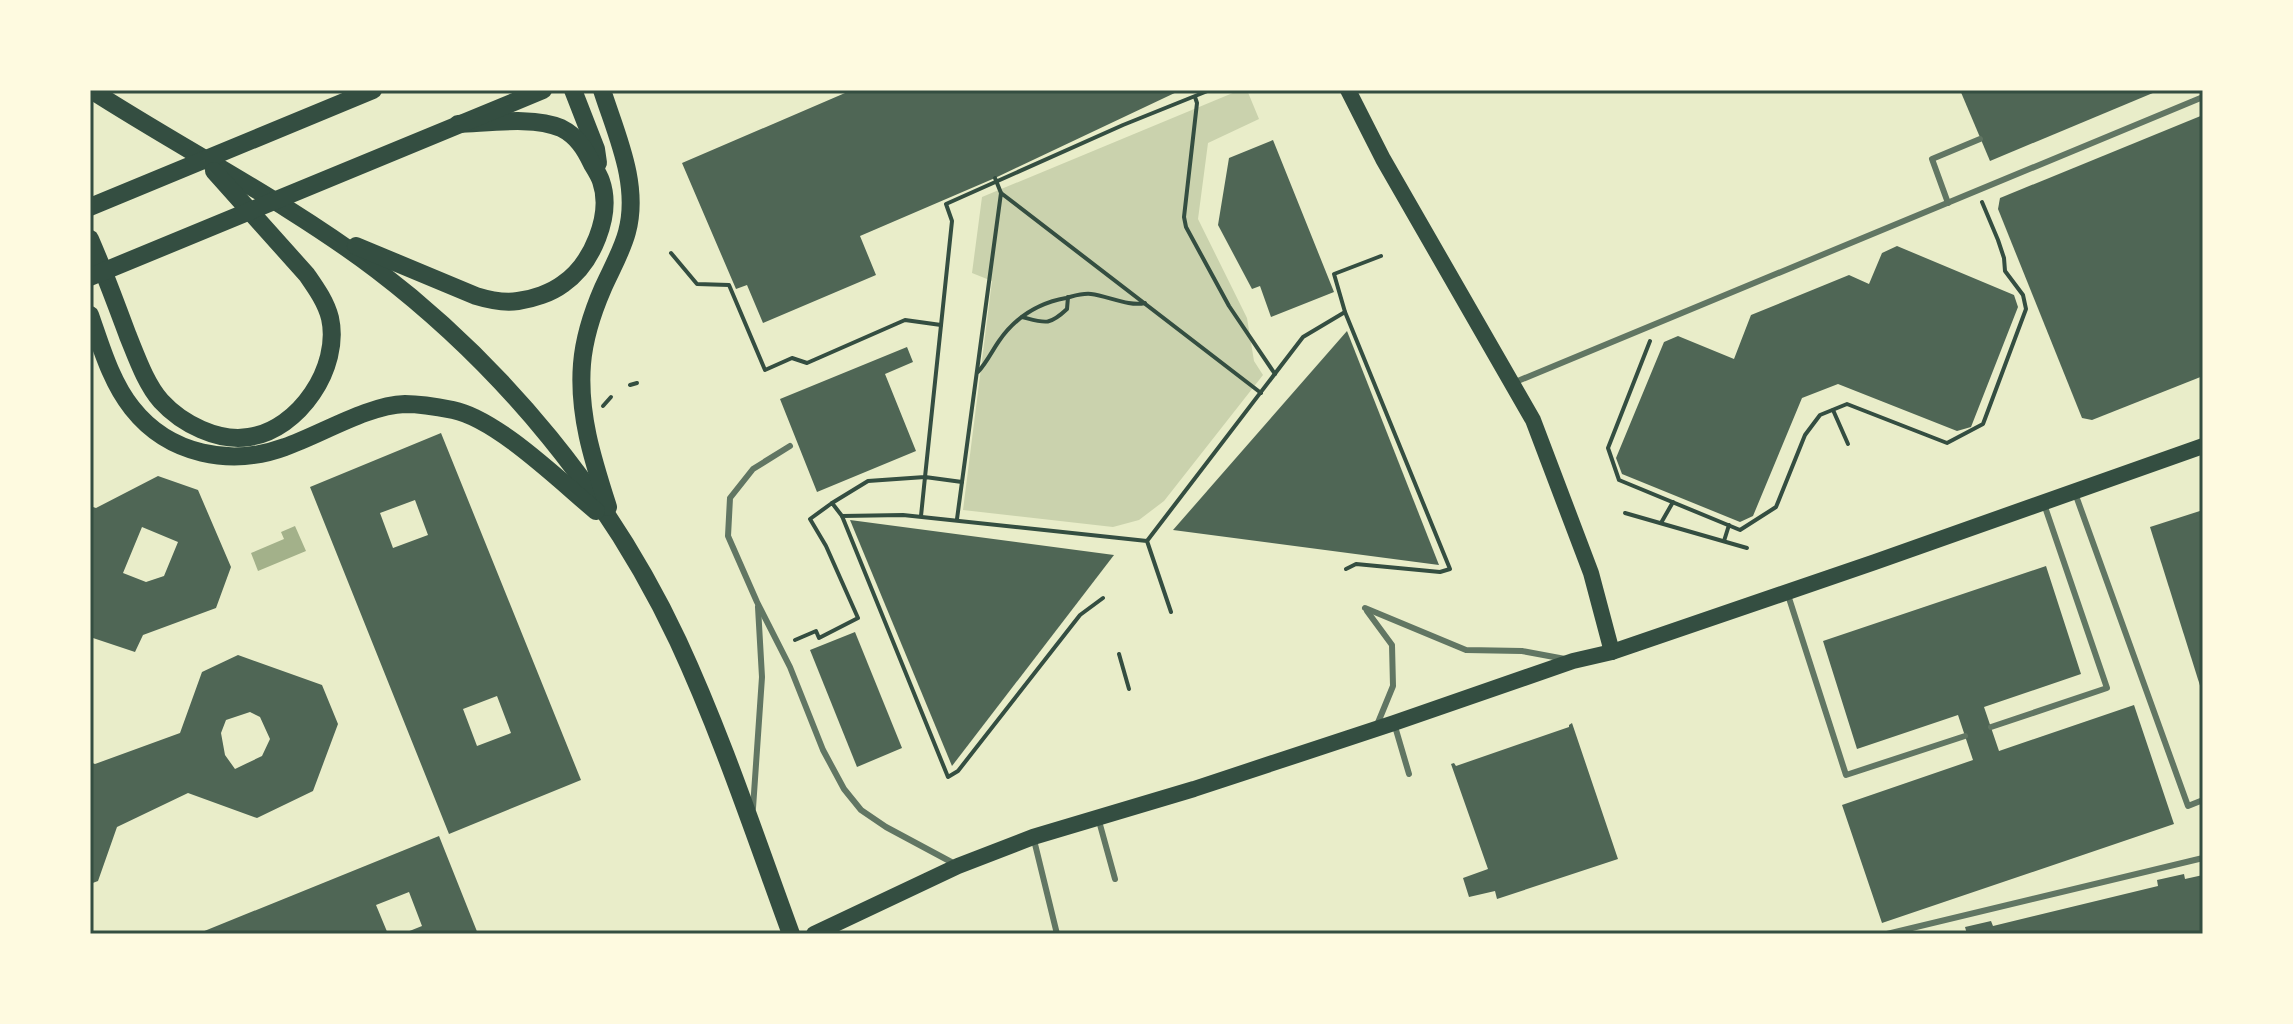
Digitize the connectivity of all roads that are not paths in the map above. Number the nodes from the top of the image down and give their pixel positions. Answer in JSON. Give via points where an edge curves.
{"nodes":[{"id":1,"x":91,"y":90,"type":"edge"},
{"id":2,"x":373,"y":90,"type":"edge"},
{"id":3,"x":543,"y":90,"type":"edge"},
{"id":4,"x":573,"y":90,"type":"edge"},
{"id":5,"x":602,"y":90,"type":"edge"},
{"id":6,"x":1348,"y":90,"type":"edge"},
{"id":7,"x":2203,"y":97,"type":"edge"},
{"id":8,"x":458,"y":124,"type":"junction"},
{"id":9,"x":1980,"y":139,"type":"dead end"},
{"id":10,"x":201,"y":157,"type":"junction"},
{"id":11,"x":602,"y":182,"type":"junction"},
{"id":12,"x":1948,"y":203,"type":"junction"},
{"id":13,"x":91,"y":206,"type":"edge"},
{"id":14,"x":328,"y":234,"type":"junction"},
{"id":15,"x":90,"y":239,"type":"edge"},
{"id":16,"x":97,"y":274,"type":"edge"},
{"id":17,"x":90,"y":315,"type":"edge"},
{"id":18,"x":1513,"y":383,"type":"junction"},
{"id":19,"x":790,"y":446,"type":"dead end"},
{"id":20,"x":2203,"y":446,"type":"edge"},
{"id":21,"x":2075,"y":491,"type":"junction"},
{"id":22,"x":2043,"y":502,"type":"junction"},
{"id":23,"x":613,"y":525,"type":"junction"},
{"id":24,"x":1787,"y":592,"type":"junction"},
{"id":25,"x":757,"y":602,"type":"junction"},
{"id":26,"x":1612,"y":652,"type":"junction"},
{"id":27,"x":1573,"y":661,"type":"junction"},
{"id":28,"x":1394,"y":723,"type":"junction"},
{"id":29,"x":1991,"y":727,"type":"dead end"},
{"id":30,"x":1374,"y":730,"type":"junction"},
{"id":31,"x":1965,"y":736,"type":"dead end"},
{"id":32,"x":1409,"y":774,"type":"dead end"},
{"id":33,"x":2203,"y":800,"type":"edge"},
{"id":34,"x":1098,"y":818,"type":"junction"},
{"id":35,"x":751,"y":827,"type":"junction"},
{"id":36,"x":1033,"y":837,"type":"junction"},
{"id":37,"x":2203,"y":858,"type":"edge"},
{"id":38,"x":958,"y":866,"type":"junction"},
{"id":39,"x":1115,"y":879,"type":"dead end"},
{"id":40,"x":791,"y":934,"type":"edge"},
{"id":41,"x":814,"y":934,"type":"edge"},
{"id":42,"x":1057,"y":934,"type":"edge"},
{"id":43,"x":1887,"y":934,"type":"edge"}],
"edges":[{"from":1,"to":10,"type":"main road"},
{"from":2,"to":13,"type":"main road"},
{"from":3,"to":8,"type":"main road"},
{"from":4,"to":11,"type":"main road","via":[[596,149]]},
{"from":5,"to":23,"type":"main road","via":[[627,173],[628,230],[589,329],[581,382],[590,448]]},
{"from":6,"to":18,"type":"main road"},
{"from":7,"to":12,"type":"lane"},
{"from":8,"to":11,"type":"main road","via":[[529,122],[559,127],[576,137]]},
{"from":8,"to":16,"type":"main road"},
{"from":9,"to":12,"type":"lane","via":[[1932,159]]},
{"from":10,"to":14,"type":"main road"},
{"from":10,"to":16,"type":"main road","via":[[307,275],[326,307],[331,342],[327,367],[300,410],[252,437],[231,438],[173,413],[145,375]]},
{"from":11,"to":14,"type":"main road","via":[[604,208],[597,238],[582,265],[564,284],[517,301],[476,296]]},
{"from":12,"to":18,"type":"lane"},
{"from":14,"to":23,"type":"main road","via":[[404,291],[473,353],[541,428]]},
{"from":15,"to":16,"type":"main road"},
{"from":17,"to":23,"type":"main road","via":[[131,407],[157,434],[180,445],[208,456],[235,458],[285,447],[378,409],[403,404],[456,411],[504,435]]},
{"from":18,"to":26,"type":"main road","via":[[1533,420],[1591,573]]},
{"from":19,"to":25,"type":"lane","via":[[753,469],[730,498],[728,536]]},
{"from":20,"to":21,"type":"main road"},
{"from":21,"to":22,"type":"main road"},
{"from":21,"to":33,"type":"lane","via":[[2188,806]]},
{"from":22,"to":24,"type":"main road"},
{"from":22,"to":29,"type":"lane","via":[[2107,688]]},
{"from":23,"to":35,"type":"main road","via":[[687,660]]},
{"from":24,"to":26,"type":"main road"},
{"from":24,"to":31,"type":"lane","via":[[1846,775]]},
{"from":25,"to":35,"type":"lane","via":[[762,677]]},
{"from":25,"to":38,"type":"lane","via":[[844,789],[861,810],[886,827]]},
{"from":26,"to":27,"type":"main road"},
{"from":27,"to":28,"type":"main road"},
{"from":27,"to":30,"type":"lane","via":[[1522,651],[1466,650],[1365,608],[1392,645],[1393,686]]},
{"from":28,"to":30,"type":"main road"},
{"from":28,"to":32,"type":"lane"},
{"from":30,"to":34,"type":"main road"},
{"from":34,"to":36,"type":"main road"},
{"from":34,"to":39,"type":"lane"},
{"from":35,"to":40,"type":"main road"},
{"from":36,"to":38,"type":"main road"},
{"from":36,"to":42,"type":"lane"},
{"from":37,"to":43,"type":"lane"},
{"from":38,"to":41,"type":"main road"}]}
